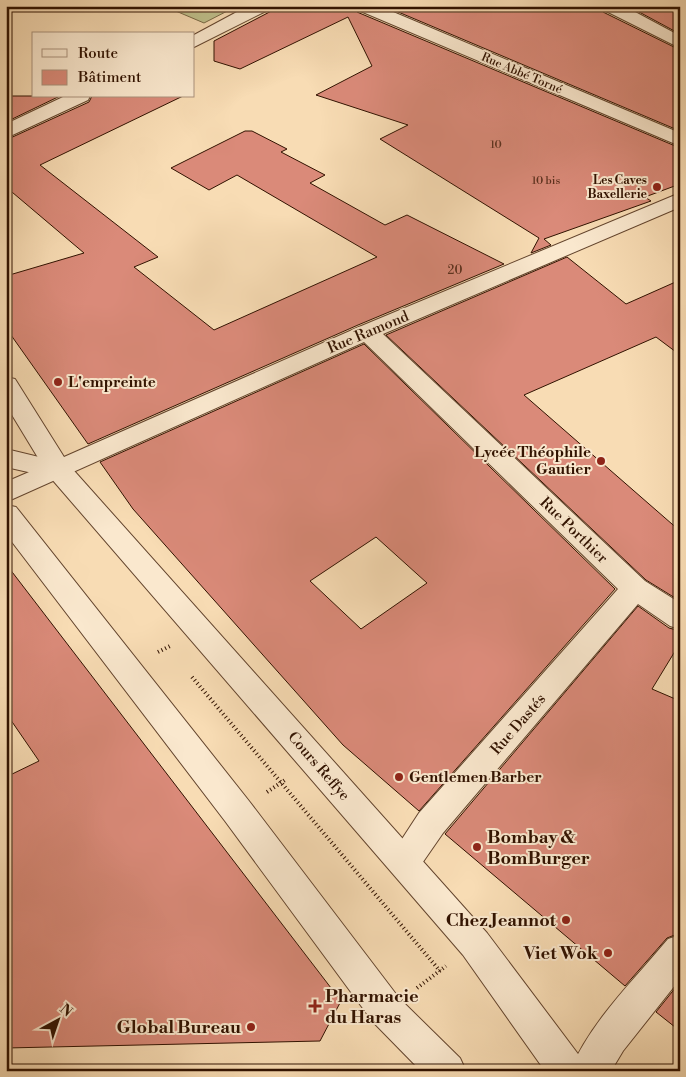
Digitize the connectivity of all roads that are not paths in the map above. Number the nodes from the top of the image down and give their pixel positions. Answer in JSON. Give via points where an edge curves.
{"nodes":[{"id":1,"x":262,"y":6,"type":"edge"},
{"id":2,"x":364,"y":6,"type":"edge"},
{"id":3,"x":610,"y":6,"type":"edge"},
{"id":4,"x":195,"y":41,"type":"edge"},
{"id":5,"x":680,"y":43,"type":"edge"},
{"id":6,"x":77,"y":98,"type":"edge"},
{"id":7,"x":6,"y":132,"type":"edge"},
{"id":8,"x":680,"y":140,"type":"edge"},
{"id":9,"x":680,"y":199,"type":"edge"},
{"id":10,"x":367,"y":332,"type":"junction"},
{"id":11,"x":6,"y":385,"type":"edge"},
{"id":12,"x":6,"y":458,"type":"edge"},
{"id":13,"x":59,"y":470,"type":"junction"},
{"id":14,"x":6,"y":493,"type":"edge"},
{"id":15,"x":6,"y":514,"type":"edge"},
{"id":16,"x":635,"y":588,"type":"junction"},
{"id":17,"x":680,"y":618,"type":"edge"},
{"id":18,"x":404,"y":862,"type":"junction"},
{"id":19,"x":680,"y":951,"type":"edge"},
{"id":20,"x":447,"y":1071,"type":"edge"},
{"id":21,"x":568,"y":1071,"type":"edge"},
{"id":22,"x":589,"y":1071,"type":"edge"}],
"edges":[{"from":1,"to":4,"type":"street"},
{"from":2,"to":8,"type":"street","name":"Rue Abbé Torné"},
{"from":3,"to":5,"type":"street"},
{"from":6,"to":7,"type":"street"},
{"from":9,"to":10,"type":"street","name":"Rue Ramond"},
{"from":10,"to":13,"type":"street","name":"Rue Ramond"},
{"from":10,"to":16,"type":"street","name":"Rue Porthier"},
{"from":11,"to":13,"type":"street","name":"Cours Reffye"},
{"from":12,"to":13,"type":"street"},
{"from":13,"to":14,"type":"street","name":"Rue Ramond"},
{"from":13,"to":18,"type":"street","name":"Cours Reffye"},
{"from":15,"to":20,"type":"street","via":[[237,810],[386,1010]]},
{"from":16,"to":17,"type":"street","name":"Rue Porthier"},
{"from":16,"to":18,"type":"street","name":"Rue Dastés","via":[[431,822]]},
{"from":18,"to":21,"type":"street","name":"Cours Reffye","via":[[476,944]]},
{"from":19,"to":22,"type":"street","via":[[610,1038]]}]}
